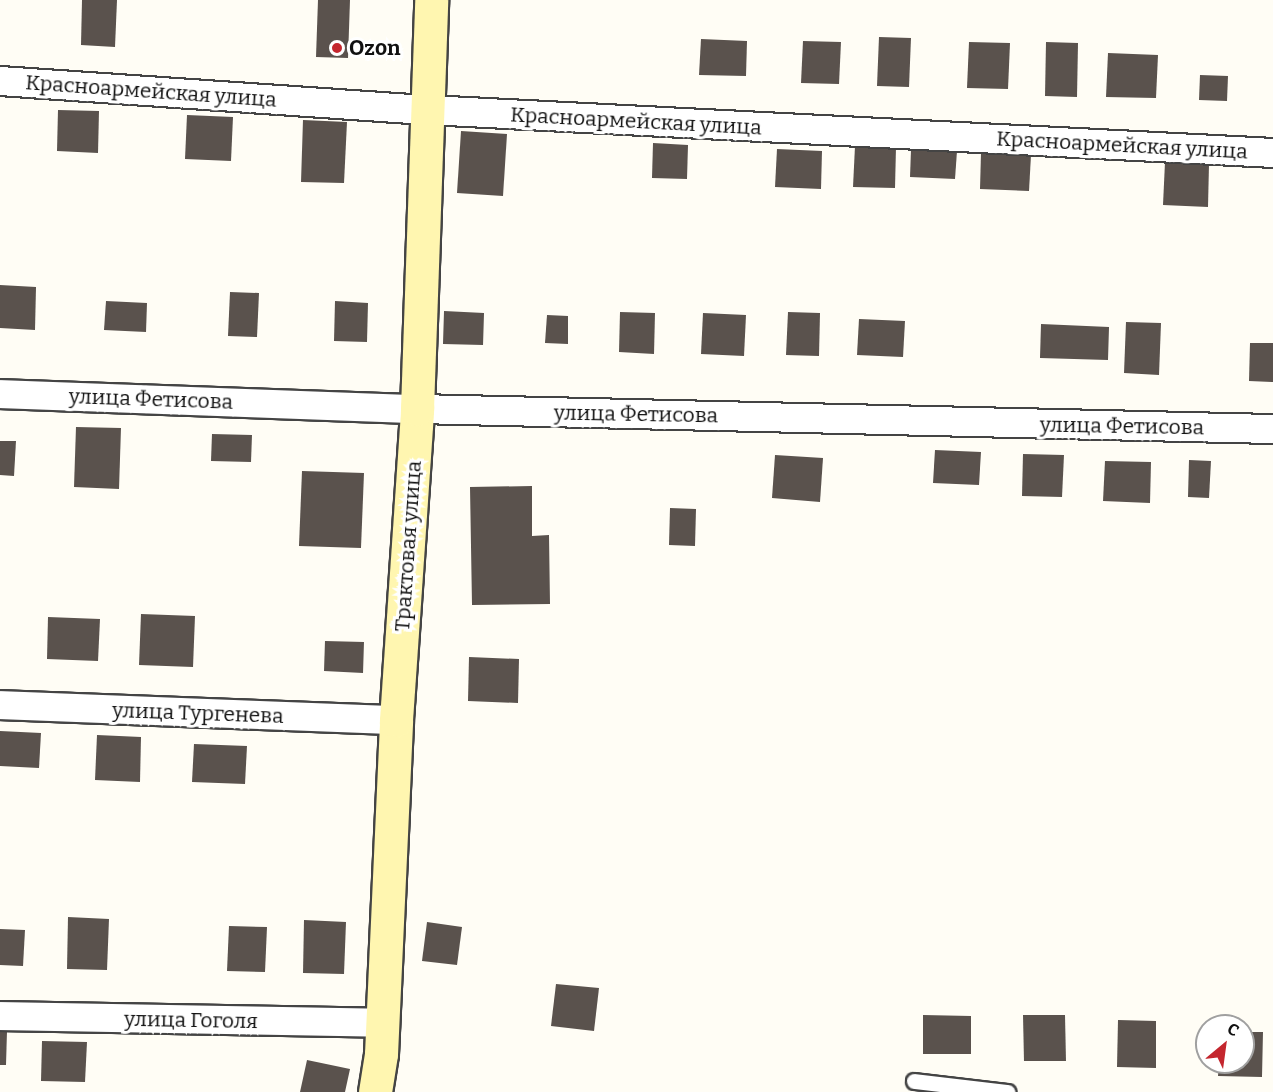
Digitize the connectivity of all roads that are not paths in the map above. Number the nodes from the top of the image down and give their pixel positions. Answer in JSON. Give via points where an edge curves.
{"nodes":[{"id":1,"x":430,"y":0,"type":"edge"},
{"id":2,"x":0,"y":81,"type":"edge"},
{"id":3,"x":428,"y":110,"type":"junction"},
{"id":4,"x":1273,"y":153,"type":"edge"},
{"id":5,"x":0,"y":394,"type":"edge"},
{"id":6,"x":417,"y":409,"type":"junction"},
{"id":7,"x":1273,"y":429,"type":"edge"},
{"id":8,"x":0,"y":705,"type":"edge"},
{"id":9,"x":396,"y":720,"type":"junction"},
{"id":10,"x":0,"y":1016,"type":"edge"},
{"id":11,"x":382,"y":1023,"type":"junction"},
{"id":12,"x":914,"y":1081,"type":"dead end"},
{"id":13,"x":375,"y":1092,"type":"edge"},
{"id":14,"x":1007,"y":1092,"type":"edge"}],
"edges":[{"from":1,"to":3,"type":"street","name":"Трактовая улица"},
{"from":2,"to":3,"type":"street","name":"Красноармейская улица"},
{"from":3,"to":4,"type":"street","name":"Красноармейская улица"},
{"from":3,"to":6,"type":"street","name":"Трактовая улица"},
{"from":5,"to":6,"type":"street","name":"улица Фетисова"},
{"from":6,"to":7,"type":"street","name":"улица Фетисова"},
{"from":6,"to":9,"type":"street","name":"Трактовая улица"},
{"from":8,"to":9,"type":"street","name":"улица Тургенева"},
{"from":9,"to":11,"type":"street","name":"Трактовая улица"},
{"from":10,"to":11,"type":"street","name":"улица Гоголя"},
{"from":11,"to":13,"type":"street","name":"Трактовая улица"},
{"from":12,"to":14,"type":"lane"}]}
